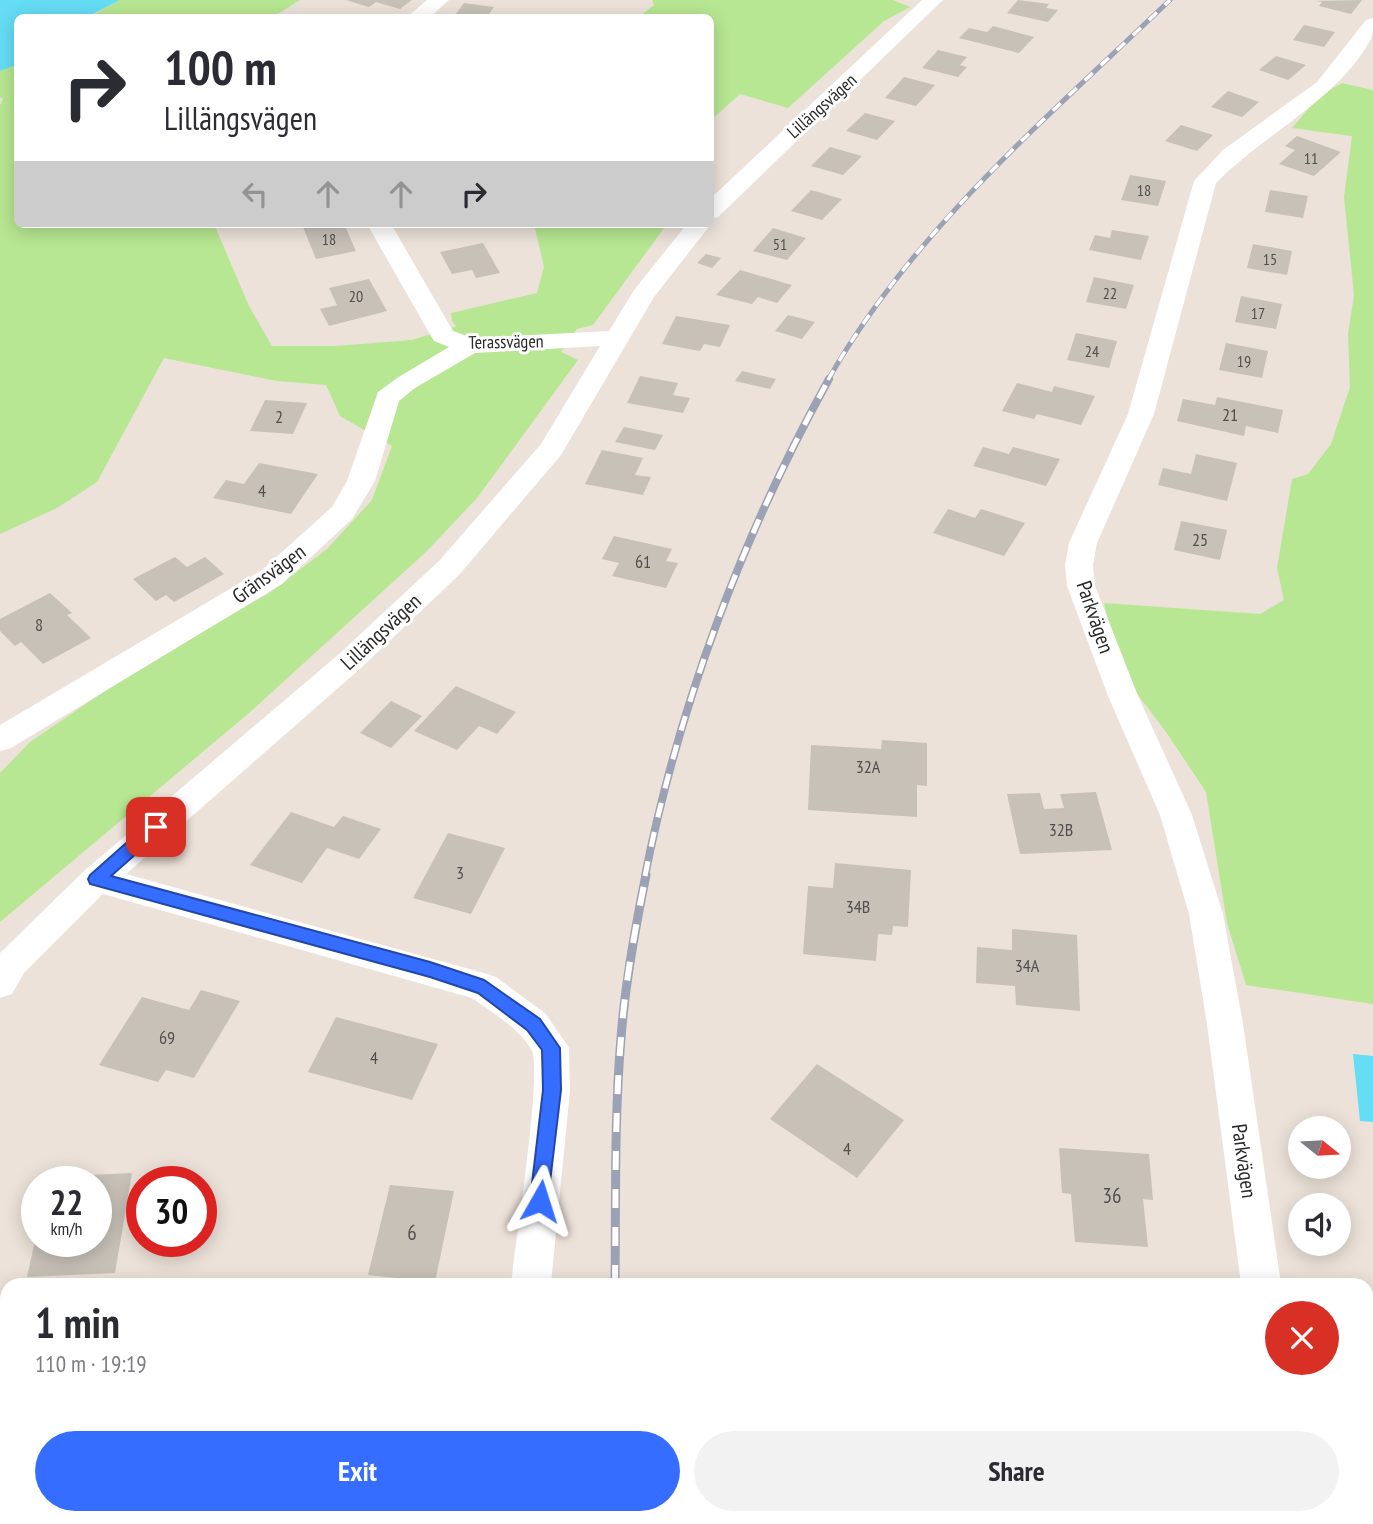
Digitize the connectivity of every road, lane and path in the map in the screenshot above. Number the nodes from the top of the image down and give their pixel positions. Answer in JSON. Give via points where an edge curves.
{"nodes":[{"id":1,"x":439,"y":0,"type":"edge"},
{"id":2,"x":929,"y":1,"type":"edge"},
{"id":3,"x":421,"y":14,"type":"edge"},
{"id":4,"x":1373,"y":23,"type":"edge"},
{"id":5,"x":714,"y":208,"type":"edge"},
{"id":6,"x":381,"y":228,"type":"edge"},
{"id":7,"x":696,"y":228,"type":"edge"},
{"id":8,"x":616,"y":338,"type":"junction"},
{"id":9,"x":469,"y":346,"type":"junction"},
{"id":10,"x":0,"y":740,"type":"edge"},
{"id":11,"x":96,"y":879,"type":"junction"},
{"id":12,"x":4,"y":971,"type":"edge"},
{"id":13,"x":532,"y":1278,"type":"edge"},
{"id":14,"x":1260,"y":1278,"type":"edge"}],
"edges":[{"from":1,"to":3,"type":"street"},
{"from":2,"to":5,"type":"street","name":"Lillängsvägen"},
{"from":4,"to":14,"type":"street","name":"Parkvägen","via":[[1324,86],[1231,155],[1205,181],[1140,414],[1083,543],[1079,565],[1081,586],[1123,696],[1176,815],[1206,914]]},
{"from":6,"to":9,"type":"street","name":"Terassvägen","via":[[443,336]]},
{"from":7,"to":8,"type":"street","name":"Lillängsvägen"},
{"from":8,"to":9,"type":"street","name":"Terassvägen"},
{"from":8,"to":11,"type":"street","name":"Lillängsvägen","via":[[552,449],[449,568],[350,661]]},
{"from":9,"to":10,"type":"street","name":"Gränsvägen","via":[[387,398],[361,481],[342,513],[272,577]]},
{"from":11,"to":12,"type":"street","name":"Lillängsvägen"},
{"from":11,"to":13,"type":"street","via":[[484,987],[533,1025],[551,1048],[552,1090]]}]}
